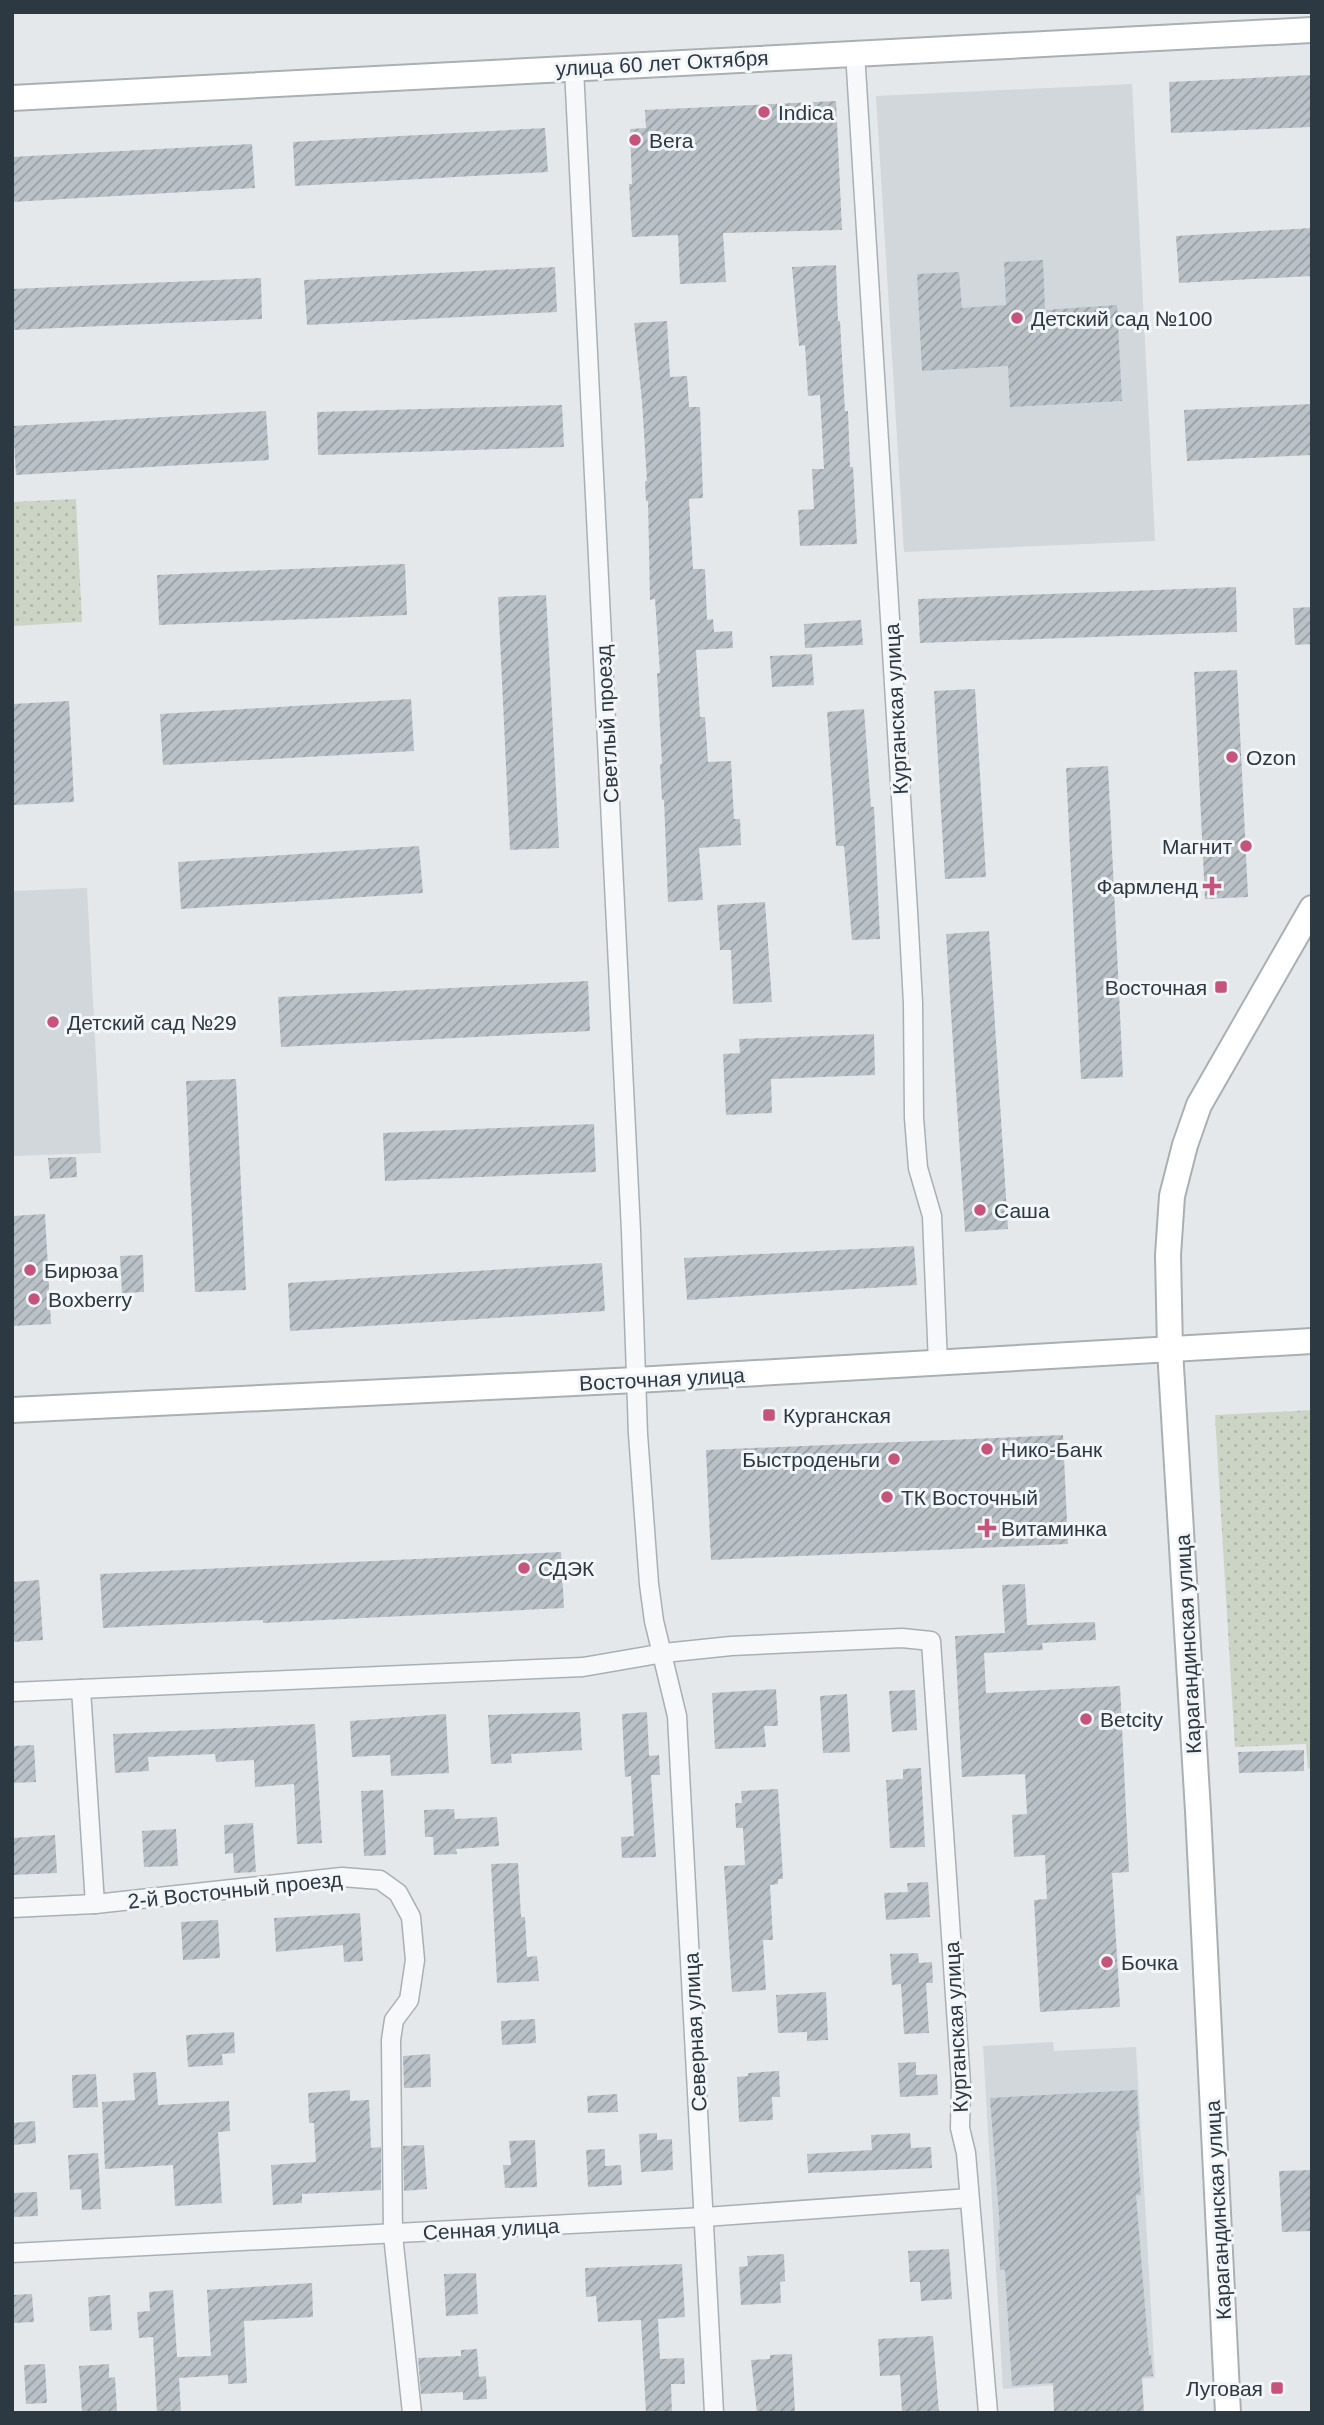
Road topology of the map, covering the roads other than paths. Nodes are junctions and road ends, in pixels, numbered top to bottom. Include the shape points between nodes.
1 (1312, 30) edge
2 (855, 52) junction
3 (574, 68) junction
4 (12, 98) edge
5 (1312, 908) edge
6 (1312, 1341) edge
7 (1170, 1350) junction
8 (938, 1364) junction
9 (636, 1380) junction
10 (12, 1410) edge
11 (664, 1653) junction
12 (81, 1689) junction
13 (12, 1692) edge
14 (95, 1904) junction
15 (12, 1908) edge
16 (969, 2198) junction
17 (705, 2217) junction
18 (393, 2235) junction
19 (12, 2253) edge
20 (412, 2413) edge
21 (714, 2413) edge
22 (988, 2413) edge
23 (1228, 2413) edge

1 - 2 main road, улица 60 лет Октября
2 - 3 main road, улица 60 лет Октября
2 - 8 street, Курганская улица via 908,898 914,1118 918,1168 932,1216
3 - 4 main road, улица 60 лет Октября
3 - 9 street, Светлый проезд
5 - 7 main road, Карагандинская улица via 1199,1105 1185,1144 1172,1196
6 - 7 main road, Восточная улица
7 - 8 main road, Восточная улица
7 - 23 main road, Карагандинская улица
8 - 9 main road, Восточная улица
9 - 10 main road, Восточная улица
9 - 11 street, Светлый проезд via 649,1584
11 - 12 street via 583,1667
11 - 16 street, Курганская улица via 758,1644 930,1641
11 - 17 street, Северная улица via 677,1716
12 - 13 street
12 - 14 street
14 - 15 street, 2-й Восточный проезд
14 - 18 street, 2-й Восточный проезд via 342,1877 380,1880 398,1893 411,1917 415,1960 409,2000 394,2020 391,2040
16 - 17 street, Сенная улица
16 - 22 street, Курганская улица
17 - 18 street, Сенная улица
17 - 21 street, Северная улица
18 - 19 street, Сенная улица
18 - 20 street, 2-й Восточный проезд

